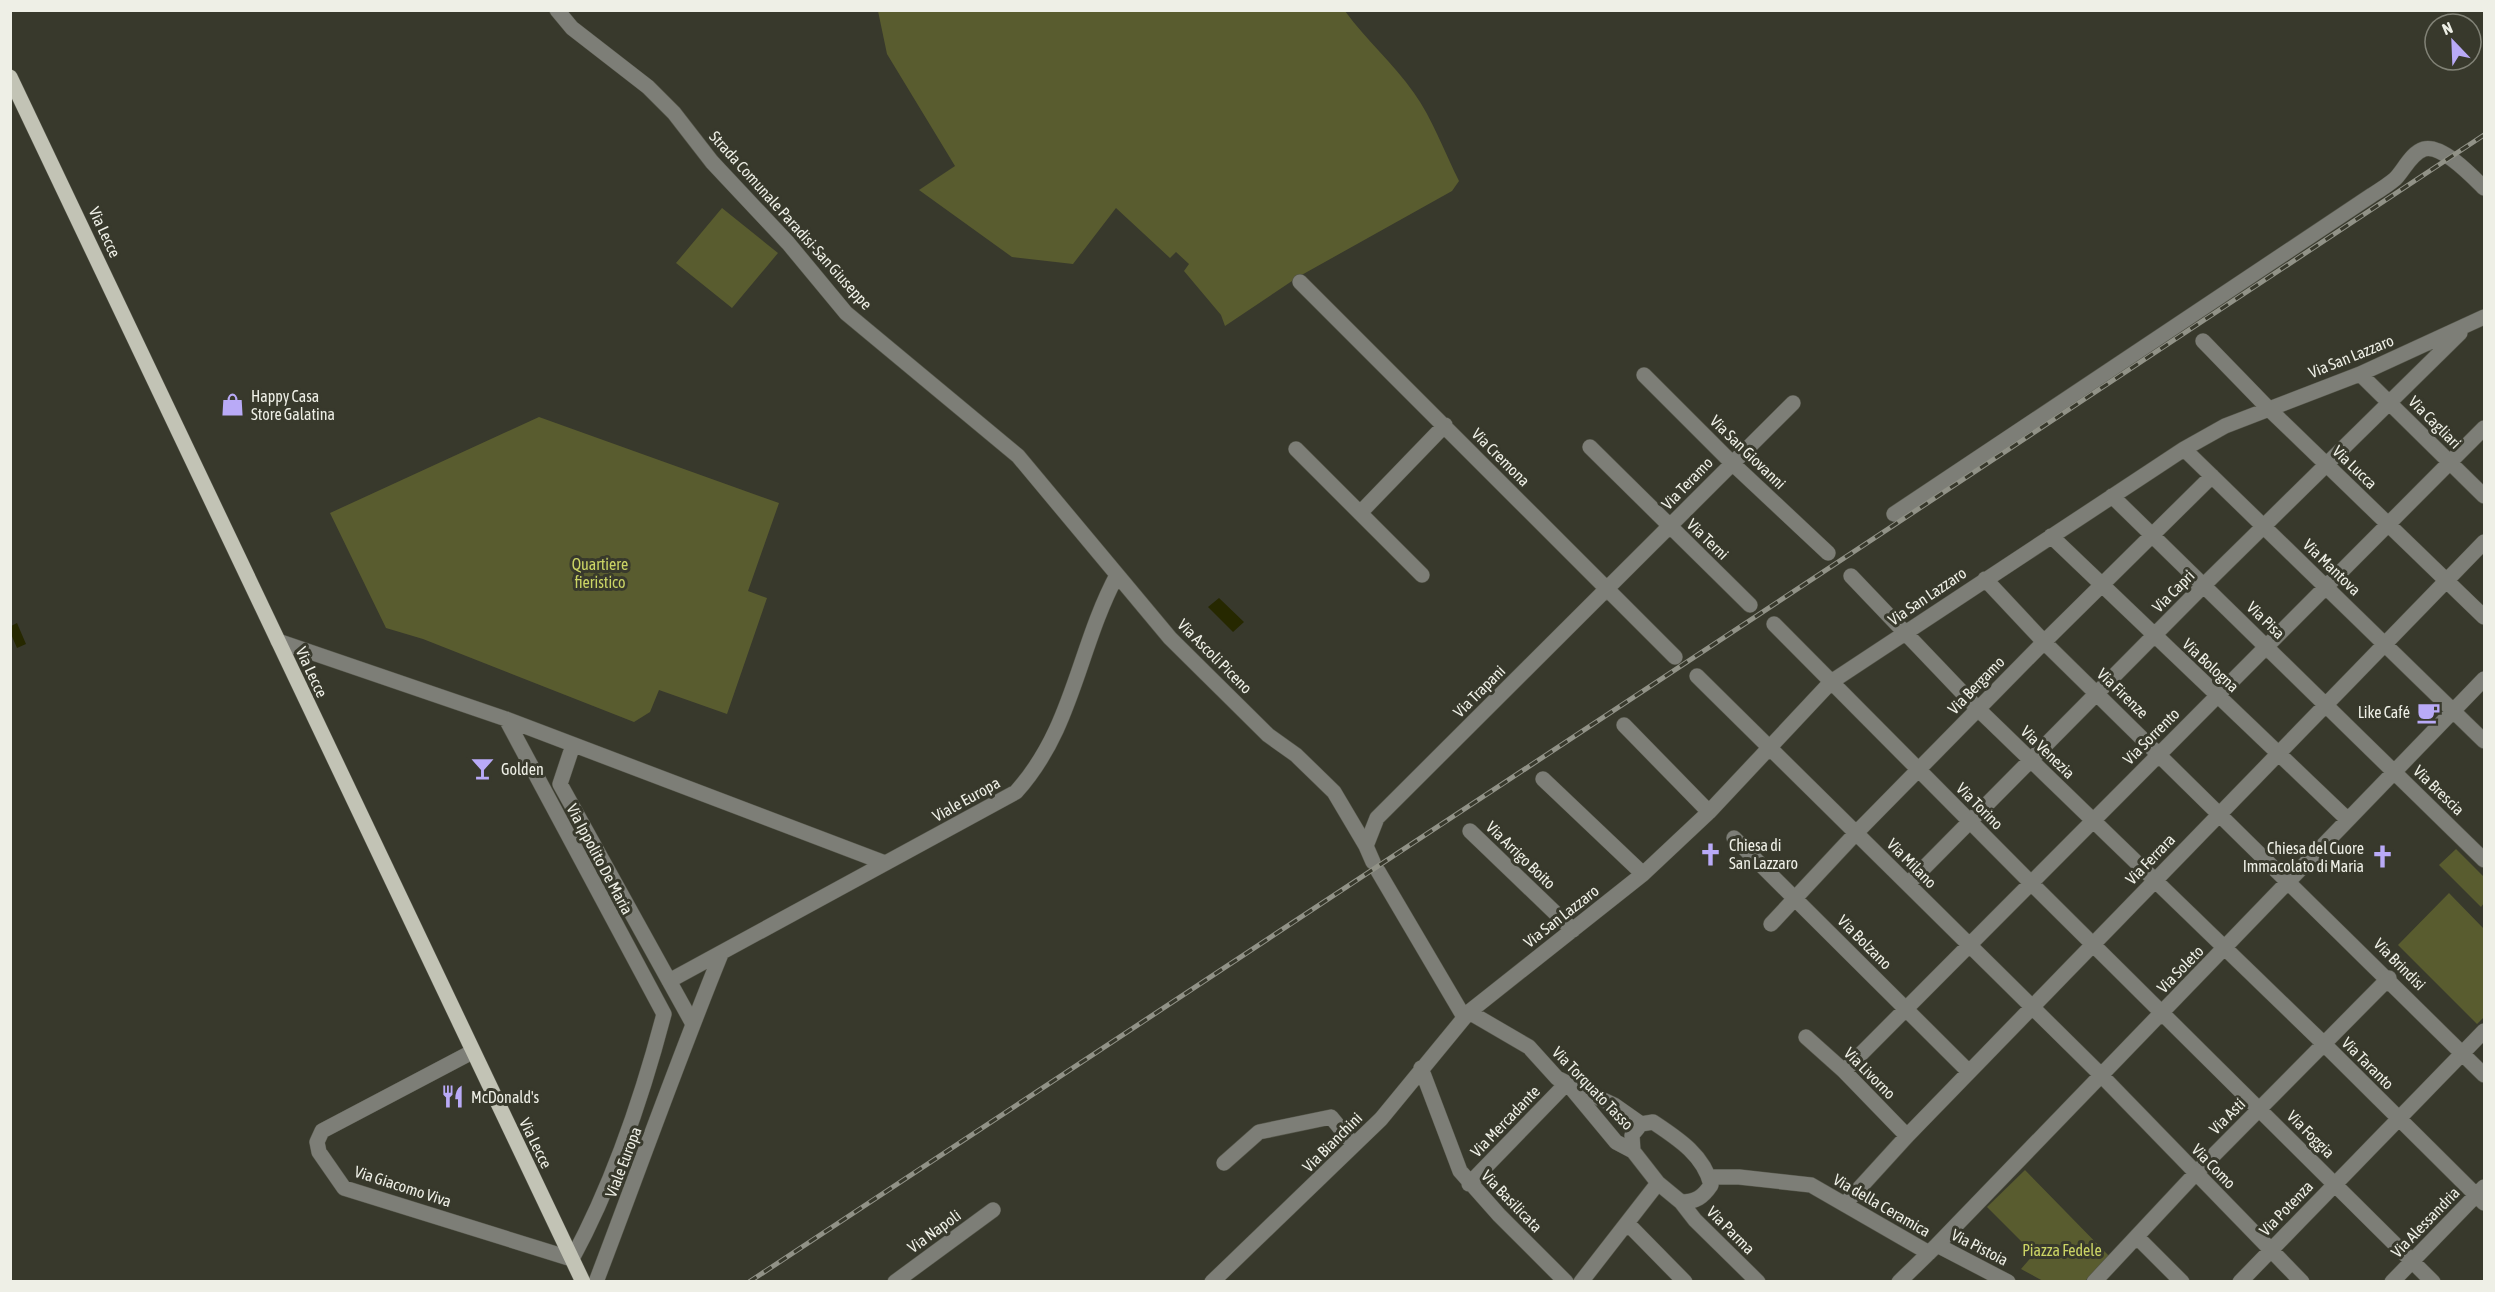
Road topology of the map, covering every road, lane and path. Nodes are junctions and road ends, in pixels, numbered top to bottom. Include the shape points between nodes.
1 (557, 10) edge
2 (10, 77) edge
3 (2484, 188) edge
4 (1300, 282) dead end
5 (2484, 317) edge
6 (2467, 326) junction
7 (2203, 341) dead end
8 (2360, 374) junction
9 (1644, 375) dead end
10 (1793, 403) dead end
11 (2390, 403) junction
12 (2268, 408) junction
13 (1444, 425) junction
14 (2484, 428) edge
15 (1590, 447) dead end
16 (1296, 449) dead end
17 (2184, 449) junction
18 (2450, 462) junction
19 (1732, 463) junction
20 (2327, 465) junction
21 (1032, 472) joint
22 (2212, 476) junction
23 (2112, 496) junction
24 (2484, 496) edge
25 (1360, 513) junction
26 (1894, 514) dead end
27 (2388, 524) junction
28 (2264, 526) junction
29 (1669, 527) junction
30 (2153, 535) junction
31 (2051, 536) junction
32 (2484, 542) edge
33 (1828, 553) dead end
34 (1422, 575) dead end
35 (1117, 576) junction
36 (1851, 576) dead end
37 (1985, 579) junction
38 (2446, 580) junction
39 (2204, 585) junction
40 (2101, 586) junction
41 (2326, 586) junction
42 (1607, 590) junction
43 (1750, 605) dead end
44 (2484, 617) edge
45 (1774, 624) dead end
46 (1906, 632) junction
47 (2154, 636) junction
48 (278, 641) junction
49 (2044, 642) junction
50 (2385, 644) junction
51 (2266, 645) junction
52 (1675, 657) dead end
53 (1697, 676) dead end
54 (2484, 679) edge
55 (1832, 682) junction
56 (2097, 693) junction
57 (2217, 695) junction
58 (2326, 704) junction
59 (1978, 709) junction
60 (2454, 710) junction
61 (506, 719) junction
62 (1624, 725) dead end
63 (2484, 741) edge
64 (573, 745) junction
65 (1770, 747) junction
66 (2159, 753) junction
67 (2278, 753) junction
68 (2031, 760) junction
69 (1919, 770) junction
70 (2394, 771) junction
71 (1543, 779) dead end
72 (560, 784) junction
73 (544, 792) junction
74 (1346, 811) junction
75 (1709, 812) junction
76 (2220, 813) junction
77 (1377, 818) junction
78 (2347, 819) junction
79 (2093, 820) junction
80 (1971, 822) junction
81 (1470, 831) dead end
82 (1856, 832) junction
83 (1734, 838) dead end
84 (1366, 846) junction
85 (2484, 860) edge
86 (885, 863) junction
87 (1376, 866) joint
88 (1643, 874) junction
89 (2154, 881) junction
90 (2289, 881) junction
91 (2031, 883) junction
92 (1908, 884) junction
93 (1796, 898) junction
94 (1771, 924) dead end
95 (1573, 930) junction
96 (2093, 944) junction
97 (1969, 945) junction
98 (2224, 948) junction
99 (721, 954) junction
100 (2389, 978) junction
101 (669, 981) junction
102 (2032, 1007) junction
103 (1905, 1009) junction
104 (2162, 1013) junction
105 (664, 1014) junction
106 (1467, 1014) junction
107 (693, 1024) junction
108 (2484, 1031) edge
109 (1806, 1037) dead end
110 (2324, 1044) junction
111 (472, 1052) junction
112 (2463, 1053) junction
113 (1421, 1068) junction
114 (1844, 1071) junction
115 (1969, 1072) junction
116 (2484, 1074) edge
117 (2101, 1076) junction
118 (1567, 1083) junction
119 (2259, 1109) junction
120 (2398, 1119) junction
121 (1641, 1124) junction
122 (1907, 1136) junction
123 (1354, 1145) junction
124 (1632, 1151) junction
125 (1224, 1163) dead end
126 (2196, 1173) junction
127 (1709, 1177) junction
128 (1658, 1183) junction
129 (1469, 1184) junction
130 (2335, 1184) junction
131 (2482, 1195) edge
132 (1681, 1202) junction
133 (1845, 1204) junction
134 (993, 1210) dead end
135 (1627, 1223) junction
136 (591, 1224) junction
137 (615, 1234) junction
138 (2137, 1237) junction
139 (1933, 1249) junction
140 (2271, 1250) junction
141 (572, 1258) junction
142 (2413, 1261) junction
143 (900, 1280) edge
144 (583, 1281) edge
145 (597, 1281) edge
146 (1212, 1281) edge
147 (1566, 1281) edge
148 (1581, 1281) edge
149 (1685, 1281) edge
150 (1758, 1281) edge
151 (1899, 1281) edge
152 (2008, 1281) edge
153 (2094, 1281) edge
154 (2182, 1281) edge
155 (2240, 1281) edge
156 (2302, 1281) edge
157 (2392, 1281) edge
158 (2433, 1281) edge

1 - 21 street, Strada Comunale Paradisi-San Giuseppe via 572,28 648,87 674,113 712,162 788,243 846,313 1018,456
2 - 48 main road, Via Lecce
3 - 26 street via 2436,149 2423,149 2372,195
4 - 13 street, Via Cremona
5 - 6 street, Via San Lazzaro
6 - 8 street, Via San Lazzaro
6 - 11 street, Via Capri
7 - 12 street, Via Lucca
8 - 11 street, Via Cagliari
8 - 12 street, Via San Lazzaro
9 - 19 street, Via San Giovanni
10 - 19 street, Via Teramo
11 - 18 street, Via Cagliari
11 - 20 street, Via Capri
12 - 17 street, Via San Lazzaro
12 - 20 street, Via Lucca
13 - 25 street
13 - 42 street, Via Cremona
14 - 18 street, Via Sorrento
15 - 29 street, Via Terni
16 - 25 street
17 - 22 street, Via Mantova
17 - 23 street, Via San Lazzaro
18 - 24 street, Via Cagliari
18 - 27 street, Via Sorrento
19 - 29 street, Via Teramo
19 - 33 street, Via San Giovanni
20 - 27 street, Via Lucca
20 - 28 street, Via Capri
21 - 35 street, Via Ascoli Piceno
22 - 28 street, Via Mantova
22 - 30 street, Via Bergamo
23 - 30 street, Via Pisa
23 - 31 street, Via San Lazzaro
25 - 34 street
27 - 38 street, Via Lucca
27 - 41 street, Via Sorrento
28 - 39 street, Via Capri
28 - 41 street, Via Mantova
29 - 42 street, Via Teramo
29 - 43 street, Via Terni
30 - 39 street, Via Pisa
30 - 40 street, Via Bergamo
31 - 37 street, Via San Lazzaro
31 - 40 street, Via Bologna
32 - 38 street, Via Ferrara
35 - 74 street, Via Ascoli Piceno via 1170,639 1268,735 1310,768
35 - 86 street, Viale Europa via 1103,602 1053,739 1034,772 1016,792
36 - 46 street, Via Venezia
37 - 46 street, Via San Lazzaro
37 - 49 street, Via Firenze
38 - 44 street, Via Lucca
38 - 50 street, Via Ferrara
39 - 47 street, Via Capri
39 - 51 street, Via Pisa
40 - 47 street, Via Bologna
40 - 49 street, Via Bergamo
41 - 50 street, Via Mantova
41 - 51 street, Via Sorrento
42 - 52 street, Via Cremona
42 - 77 street, Via Trapani
45 - 55 street, Via Torino
46 - 55 street, Via San Lazzaro
46 - 59 street, Via Venezia
47 - 56 street, Via Capri
47 - 57 street, Via Bologna
48 - 61 street
48 - 111 main road, Via Lecce
49 - 56 street, Via Firenze
49 - 59 street, Via Bergamo
50 - 58 street, Via Ferrara
50 - 60 street, Via Mantova
51 - 57 street, Via Sorrento
51 - 58 street, Via Pisa
53 - 65 street, Via Milano
54 - 60 street, Via Soleto
55 - 65 street, Via San Lazzaro
55 - 69 street, Via Torino
56 - 66 street, Via Firenze
56 - 68 street, Via Capri
57 - 66 street, Via Sorrento
57 - 67 street, Via Bologna
58 - 67 street, Via Ferrara
58 - 70 street, Via Pisa
59 - 68 street, Via Venezia
59 - 69 street, Via Bergamo
60 - 63 street, Via Mantova
60 - 70 street, Via Soleto
61 - 64 street
61 - 73 street, Via Ippolito De Maria
62 - 75 street
64 - 72 street, Via Ippolito De Maria
64 - 86 street
65 - 75 street, Via San Lazzaro
65 - 82 street, Via Milano
66 - 76 street, Via Firenze
66 - 79 street, Via Sorrento
67 - 76 street, Via Ferrara
67 - 78 street, Via Bologna
68 - 79 street, Via Venezia
68 - 80 street, Via Capri
69 - 80 street, Via Torino
69 - 82 street, Via Bergamo
70 - 78 street, Via Soleto
70 - 85 street, Via Brescia
71 - 88 street
72 - 73 street
72 - 101 street, Via Ippolito De Maria
73 - 105 street, Via Ippolito De Maria
74 - 77 street
74 - 84 street, Via Ascoli Piceno
75 - 88 street, Via San Lazzaro
76 - 89 street, Via Ferrara
76 - 90 street, Via Firenze
77 - 84 street, Via Trapani
78 - 90 street, Via Soleto
79 - 89 street, Via Venezia
79 - 91 street, Via Sorrento
80 - 91 street, Via Torino
80 - 92 street, Via Capri
81 - 95 street, Via Arrigo Boito
82 - 92 street, Via Milano
82 - 93 street, Via Bergamo
83 - 93 street, Via Bolzano
84 - 87 street, Via Ascoli Piceno
86 - 99 street, Viale Europa
87 - 106 street, Via Torquato Tasso
88 - 95 street, Via San Lazzaro
89 - 96 street, Via Ferrara
89 - 98 street, Via Venezia
90 - 98 street, Via Soleto
90 - 100 street, Via Brindisi
91 - 96 street, Via Torino
91 - 97 street, Via Sorrento
92 - 97 street, Via Milano
93 - 94 street, Via Bergamo
93 - 103 street, Via Bolzano
95 - 106 street, Via San Lazzaro
96 - 102 street, Via Ferrara
96 - 104 street, Via Torino
97 - 102 street, Via Milano
97 - 103 street, Via Sorrento
98 - 104 street, Via Soleto
98 - 110 street, Via Taranto
99 - 101 street, Viale Europa
99 - 107 street, Viale Europa
100 - 110 street, Via Asti
100 - 112 street, Via Brindisi
101 - 107 street, Via Ippolito De Maria
102 - 115 street, Via Ferrara
102 - 117 street, Via Milano
103 - 114 street, Via Sorrento
103 - 115 street, Via Bolzano
104 - 117 street, Via Soleto
104 - 119 street, Via Foggia
105 - 107 street
105 - 136 street, Viale Europa
106 - 113 street, Via Bianchini
106 - 118 street, Via Torquato Tasso via 1529,1047 1557,1078
107 - 137 street, Viale Europa
108 - 112 street, Via Potenza
109 - 114 street, Via Livorno
110 - 119 street, Via Asti
110 - 120 street, Via Taranto
111 - 141 main road, Via Lecce
111 - 141 street, Via Giacomo Viva via 322,1131 316,1142 319,1152 344,1188
112 - 116 street, Via Brindisi
112 - 120 street, Via Potenza
113 - 123 street, Via Bianchini via 1381,1119
113 - 129 street, Via Basilicata via 1460,1171
114 - 122 street, Via Livorno
115 - 122 street, Via Ferrara
117 - 126 street, Via Como
117 - 139 street, Via Soleto
118 - 121 street via 1614,1105
118 - 124 street, Via Torquato Tasso via 1616,1142
118 - 129 street, Via Mercadante
119 - 126 street, Via Asti
119 - 130 street, Via Foggia
120 - 130 street, Via Potenza
120 - 131 street, Via Taranto
121 - 124 street via 1632,1135
121 - 127 street via 1653,1122 1674,1135 1702,1162
122 - 133 street, Via Ferrara
123 - 125 street via 1331,1117 1259,1132
123 - 146 street, Via Bianchini
124 - 128 street, Via Torquato Tasso
126 - 138 street, Via Asti
126 - 140 street, Via Como
127 - 132 street via 1711,1185 1704,1195 1692,1202
127 - 133 street, Via della Ceramica via 1811,1185
128 - 132 street, Via Torquato Tasso
128 - 135 street
129 - 147 street, Via Basilicata
130 - 140 street, Via Potenza
130 - 142 street, Via Foggia
131 - 142 street, Via Alessandria
132 - 150 street, Via Parma
133 - 139 street, Via della Ceramica
134 - 143 street, Via Napoli
135 - 148 street
135 - 149 street
136 - 137 street
136 - 141 street, Viale Europa
137 - 145 street, Viale Europa
138 - 153 street, Via Asti
138 - 154 street
139 - 151 street, Via Soleto
139 - 152 street, Via Pistoia
140 - 155 street, Via Potenza
140 - 156 street, Via Como
141 - 144 main road, Via Lecce
142 - 157 street, Via Alessandria
142 - 158 street, Via Foggia

